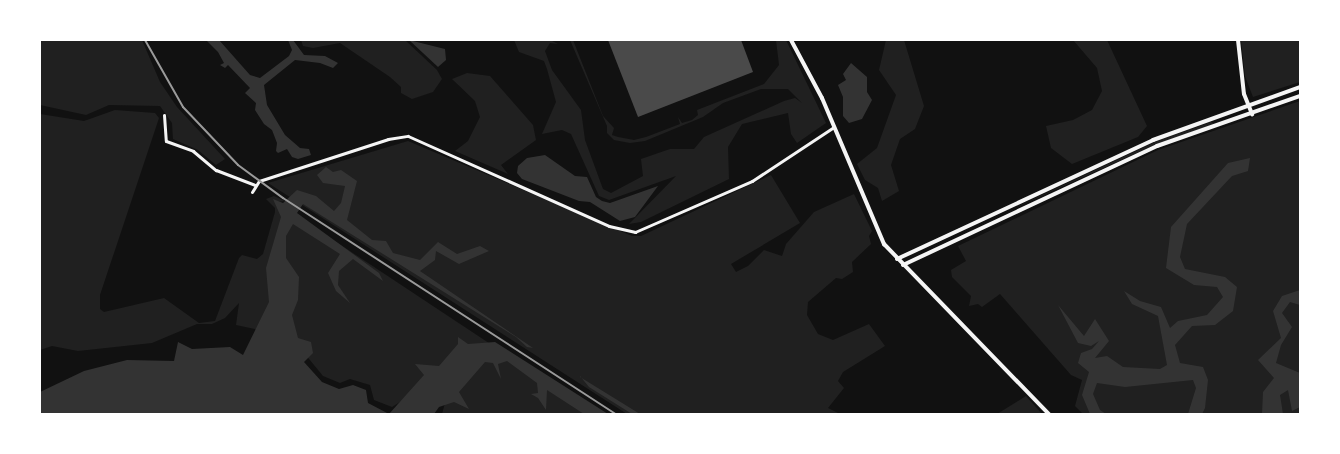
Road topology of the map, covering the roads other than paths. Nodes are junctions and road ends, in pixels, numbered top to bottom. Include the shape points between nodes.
1 (791, 40) edge
2 (1238, 40) edge
3 (1300, 87) edge
4 (1300, 96) edge
5 (1249, 105) junction
6 (1252, 114) junction
7 (164, 115) dead end
8 (834, 127) junction
9 (255, 185) junction
10 (252, 192) dead end
11 (988, 217) junction
12 (991, 224) junction
13 (897, 259) junction
14 (903, 265) junction
15 (1049, 414) edge

1 - 8 street
2 - 5 street via 1240,72
3 - 5 street
4 - 6 street
5 - 6 street
5 - 11 street via 1153,140
6 - 12 street via 1157,146
7 - 9 street via 166,141 193,151 216,170
8 - 9 street via 752,181 635,232 609,226 408,136 388,139
8 - 13 street via 878,230
9 - 10 street
11 - 12 street
11 - 13 street
12 - 14 street
13 - 14 street
14 - 15 street

